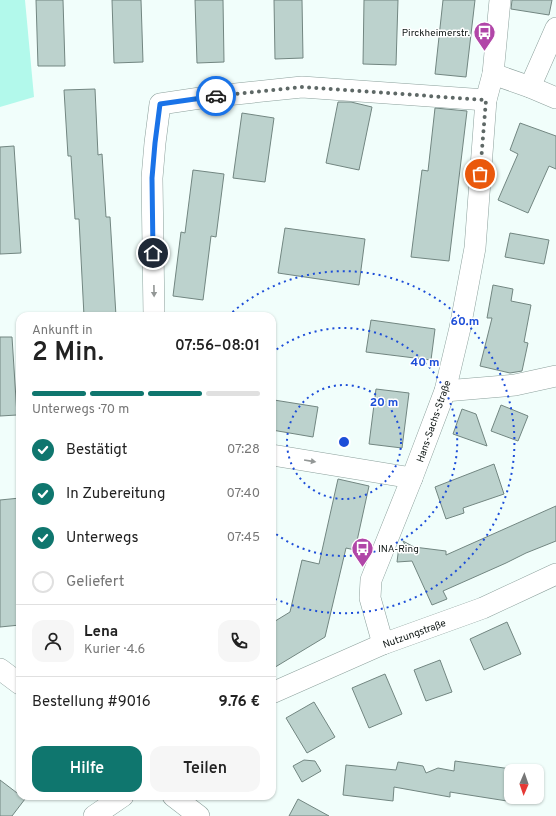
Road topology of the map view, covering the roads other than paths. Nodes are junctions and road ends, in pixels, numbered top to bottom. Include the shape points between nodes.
1 (500, 0) edge
2 (556, 28) edge
3 (493, 74) junction
4 (530, 87) junction
5 (556, 98) edge
6 (486, 100) junction
7 (154, 312) edge
8 (556, 376) edge
9 (445, 391) junction
10 (276, 456) edge
11 (412, 478) junction
12 (556, 574) edge
13 (383, 644) junction
14 (0, 669) edge
15 (16, 681) edge
16 (276, 691) edge
17 (117, 800) edge
18 (178, 800) edge
19 (94, 816) edge
20 (200, 816) edge

1 - 3 street, Hans-Sachs-Straße
2 - 4 street
3 - 4 street
3 - 6 street, Hans-Sachs-Straße
4 - 5 street
6 -> 7 street via 302,87 160,104 152,178
6 - 9 street, Hans-Sachs-Straße via 475,248
8 - 9 street via 515,385
9 - 11 street, Hans-Sachs-Straße
10 -> 11 street
11 - 13 street, Hans-Sachs-Straße via 371,580 370,598
12 - 13 street, Nutzungstraße via 483,608
13 - 16 street, Nutzungstraße
14 - 15 street
17 - 19 street
18 - 20 street

